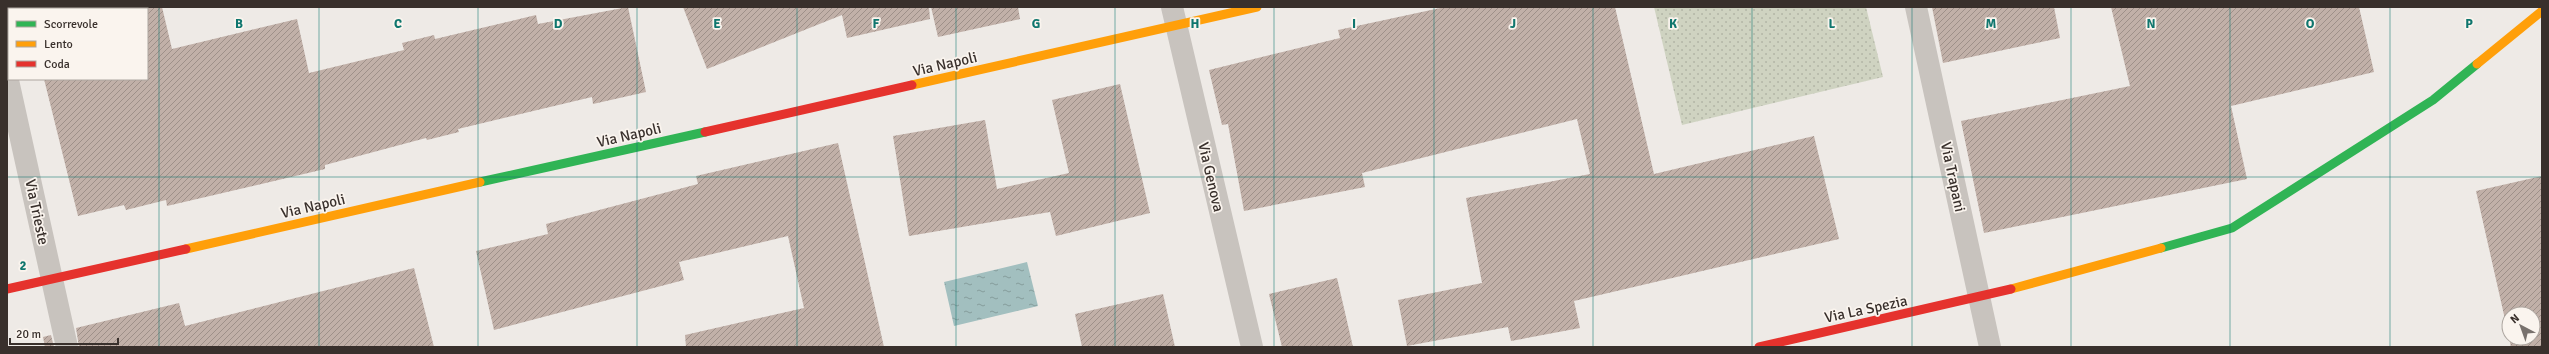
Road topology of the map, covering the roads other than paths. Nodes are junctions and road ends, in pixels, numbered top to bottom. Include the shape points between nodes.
1 (1257, 7) edge
2 (1916, 7) edge
3 (2542, 11) edge
4 (1174, 17) edge
5 (7, 76) edge
6 (51, 279) junction
7 (7, 289) edge
8 (1980, 298) junction
9 (67, 347) edge
10 (1252, 347) edge
11 (1759, 347) edge
12 (1990, 347) edge

1 - 4 street, Via Napoli
2 - 8 street, Via Trapani
3 - 8 street, Via La Spezia via 2433,100 2232,228
4 - 6 street, Via Napoli
4 - 10 street, Via Genova
5 - 6 street, Via Trieste
6 - 7 street, Via Napoli
6 - 9 street, Via Trieste
8 - 11 street, Via La Spezia
8 - 12 street, Via Trapani

